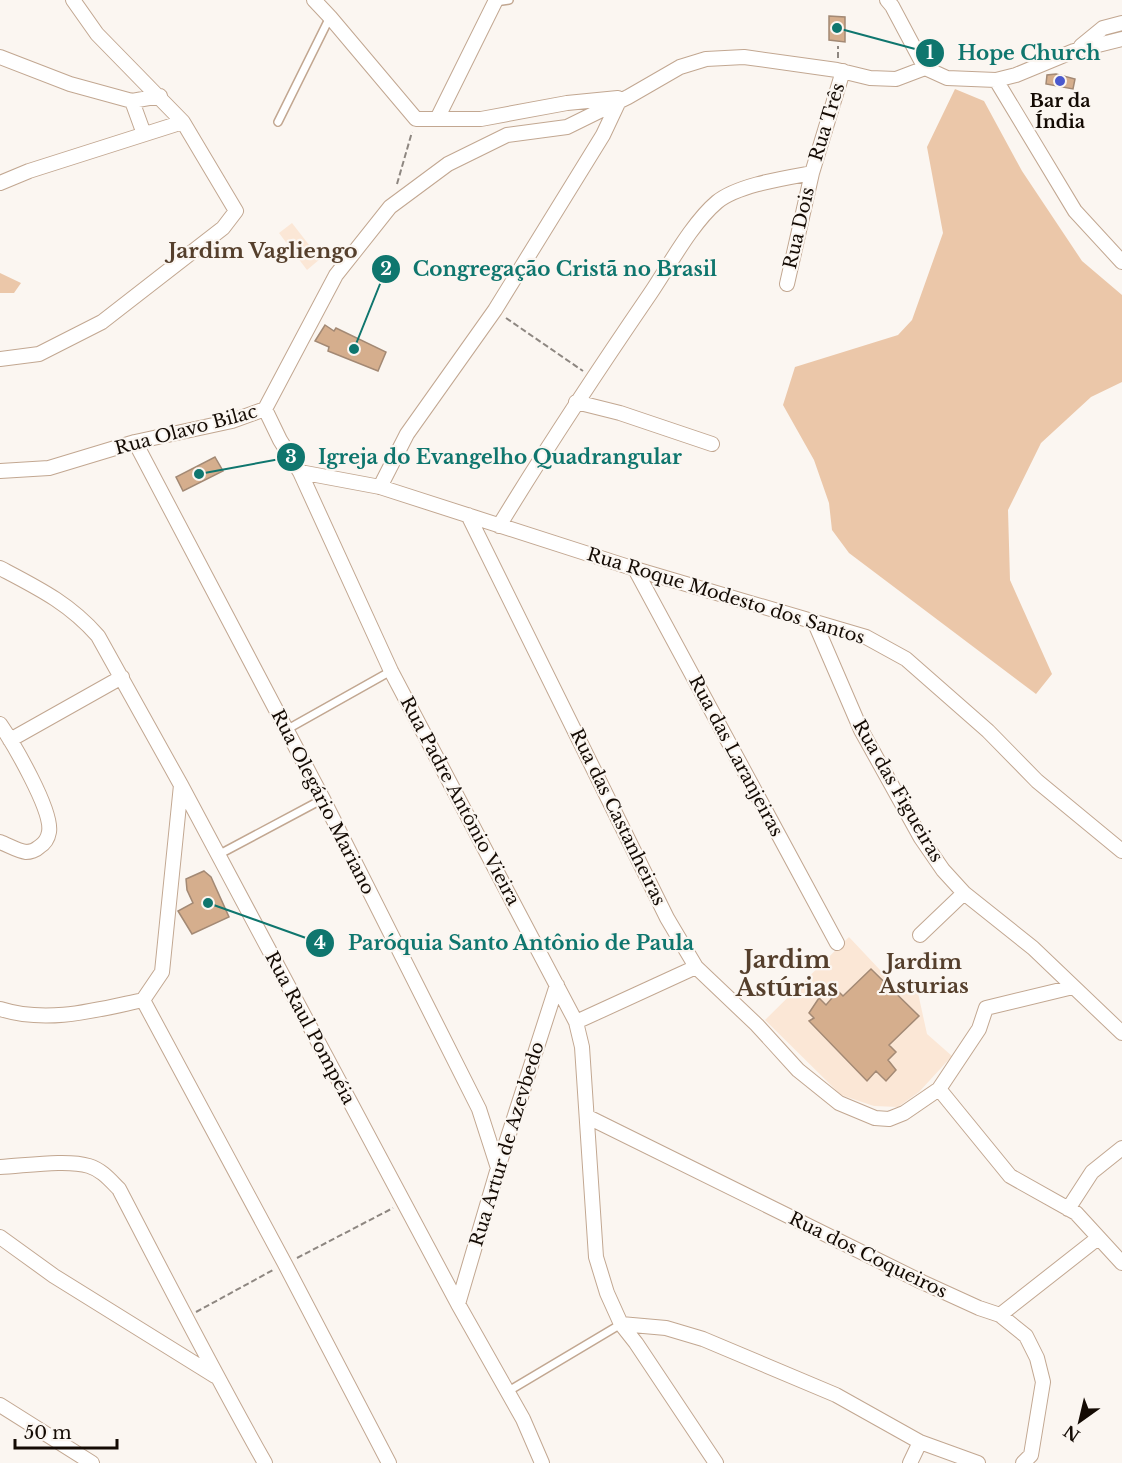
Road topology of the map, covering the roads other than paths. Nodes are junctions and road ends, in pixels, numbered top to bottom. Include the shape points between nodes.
1 (73, 0) edge
2 (314, 0) edge
3 (886, 0) edge
4 (500, 1) edge
5 (330, 17) junction
6 (1122, 23) edge
7 (1122, 39) edge
8 (1074, 51) junction
9 (0, 57) edge
10 (926, 68) junction
11 (843, 71) junction
12 (996, 80) junction
13 (160, 96) junction
14 (624, 99) junction
15 (132, 101) junction
16 (437, 119) junction
17 (183, 122) junction
18 (279, 122) dead end
19 (144, 134) junction
20 (812, 173) junction
21 (0, 183) edge
22 (1122, 262) edge
23 (787, 284) dead end
24 (0, 359) edge
25 (576, 402) junction
26 (265, 409) junction
27 (135, 442) junction
28 (712, 444) dead end
29 (0, 471) edge
30 (300, 472) junction
31 (380, 487) junction
32 (468, 515) junction
33 (499, 526) junction
34 (0, 568) edge
35 (635, 569) junction
36 (814, 621) junction
37 (391, 671) junction
38 (122, 677) junction
39 (0, 724) edge
40 (286, 730) junction
41 (10, 740) junction
42 (181, 785) junction
43 (323, 799) junction
44 (0, 842) edge
45 (1122, 851) edge
46 (218, 855) junction
47 (964, 892) junction
48 (920, 935) dead end
49 (837, 943) dead end
50 (696, 967) junction
51 (557, 985) junction
52 (1073, 987) junction
53 (143, 1000) junction
54 (0, 1009) edge
55 (576, 1022) junction
56 (1122, 1033) edge
57 (939, 1089) junction
58 (588, 1117) junction
59 (1122, 1148) edge
60 (0, 1167) edge
61 (498, 1168) junction
62 (1068, 1209) junction
63 (0, 1237) edge
64 (1098, 1238) junction
65 (1122, 1263) edge
66 (458, 1304) junction
67 (1000, 1315) junction
68 (621, 1324) junction
69 (216, 1377) junction
70 (507, 1392) junction
71 (0, 1405) edge
72 (920, 1442) junction
73 (92, 1463) edge
74 (265, 1463) edge
75 (389, 1463) edge
76 (542, 1463) edge
77 (716, 1463) edge
78 (910, 1463) edge
79 (978, 1463) edge
80 (1023, 1463) edge

1 - 13 street via 97,34
2 - 5 street
3 - 10 street
4 - 16 street
5 - 16 street via 416,119
5 - 18 lane
6 - 8 street via 1103,28
7 - 8 street
8 - 12 street
9 - 15 street via 70,84
10 - 11 street, Rua Olavo Bilac via 896,79
10 - 12 street via 947,78
11 - 14 street, Rua Olavo Bilac via 744,57 706,59 680,67
11 - 20 street, Rua Três
12 - 22 street via 1076,211
13 - 15 street
13 - 17 street
14 - 16 street via 567,103 481,119
14 - 26 street, Rua Olavo Bilac via 567,128 507,135 448,164 390,207 336,275
14 - 31 street via 495,310 407,434
15 - 19 street
17 - 19 street
17 - 24 street via 236,212 223,228 102,322 39,354
19 - 21 street
20 - 23 street, Rua Dois
20 - 25 street via 757,184 718,201 694,229
25 - 28 street
25 - 33 street
26 - 27 street, Rua Olavo Bilac via 232,421
26 - 30 street, Rua Padre Antônio Vieira
27 - 29 street, Rua Olavo Bilac via 49,468
27 - 40 street, Rua Olegário Mariano
30 - 31 street, Rua Roque Modesto dos Santos
30 - 37 street, Rua Padre Antônio Vieira
31 - 32 street, Rua Roque Modesto dos Santos
32 - 33 street, Rua Roque Modesto dos Santos
32 - 50 street, Rua das Castanheiras
33 - 35 street, Rua Roque Modesto dos Santos
34 - 38 street, Rua Raul Pompéia via 51,594 81,618 98,636
35 - 36 street, Rua Roque Modesto dos Santos
35 - 49 street, Rua das Laranjeiras
36 - 45 street, Rua Roque Modesto dos Santos via 866,637 906,659 988,731 1037,781
36 - 47 street, Rua das Figueiras via 861,730 921,838
37 - 40 lane
37 - 51 street, Rua Padre Antônio Vieira
38 - 41 street
38 - 42 street, Rua Raul Pompéia
39 - 41 street
40 - 43 street, Rua Olegário Mariano
41 - 44 street via 42,803 49,833 44,844 26,852
42 - 46 street, Rua Raul Pompéia
42 - 53 street via 162,972
43 - 46 lane
43 - 61 street, Rua Olegário Mariano via 478,1108
46 - 66 street, Rua Raul Pompéia
47 - 48 street
47 - 52 street, Rua das Figueiras via 1034,948
50 - 55 street
50 - 57 street, Rua das Castanheiras via 798,1070 839,1102 874,1118 889,1119
51 - 55 street, Rua Padre Antônio Vieira
51 - 61 street, Rua Artur de Azevbedo
52 - 56 street, Rua das Figueiras
52 - 57 street, Rua das Castanheiras via 986,1008 979,1029
53 - 54 street via 63,1016
53 - 75 street
55 - 58 street, Rua Padre Antônio Vieira
57 - 62 street via 1011,1176
58 - 67 street, Rua dos Coqueiros via 922,1282
58 - 68 street, Rua Padre Antônio Vieira via 596,1257
59 - 62 street via 1092,1172
60 - 69 street via 70,1164 89,1166 105,1175 118,1189
61 - 66 street, Rua Artur de Azevbedo
62 - 64 street
63 - 69 street via 63,1282
64 - 65 street
64 - 67 street
66 - 70 street, Rua Raul Pompéia
67 - 80 street, Rua dos Coqueiros via 1026,1336 1043,1382 1031,1455
68 - 70 lane
68 - 72 street via 666,1328 703,1339 836,1395
68 - 77 street, Rua Padre Antônio Vieira
69 - 74 street
70 - 76 street, Rua Raul Pompéia
71 - 73 street
72 - 78 street
72 - 79 street

